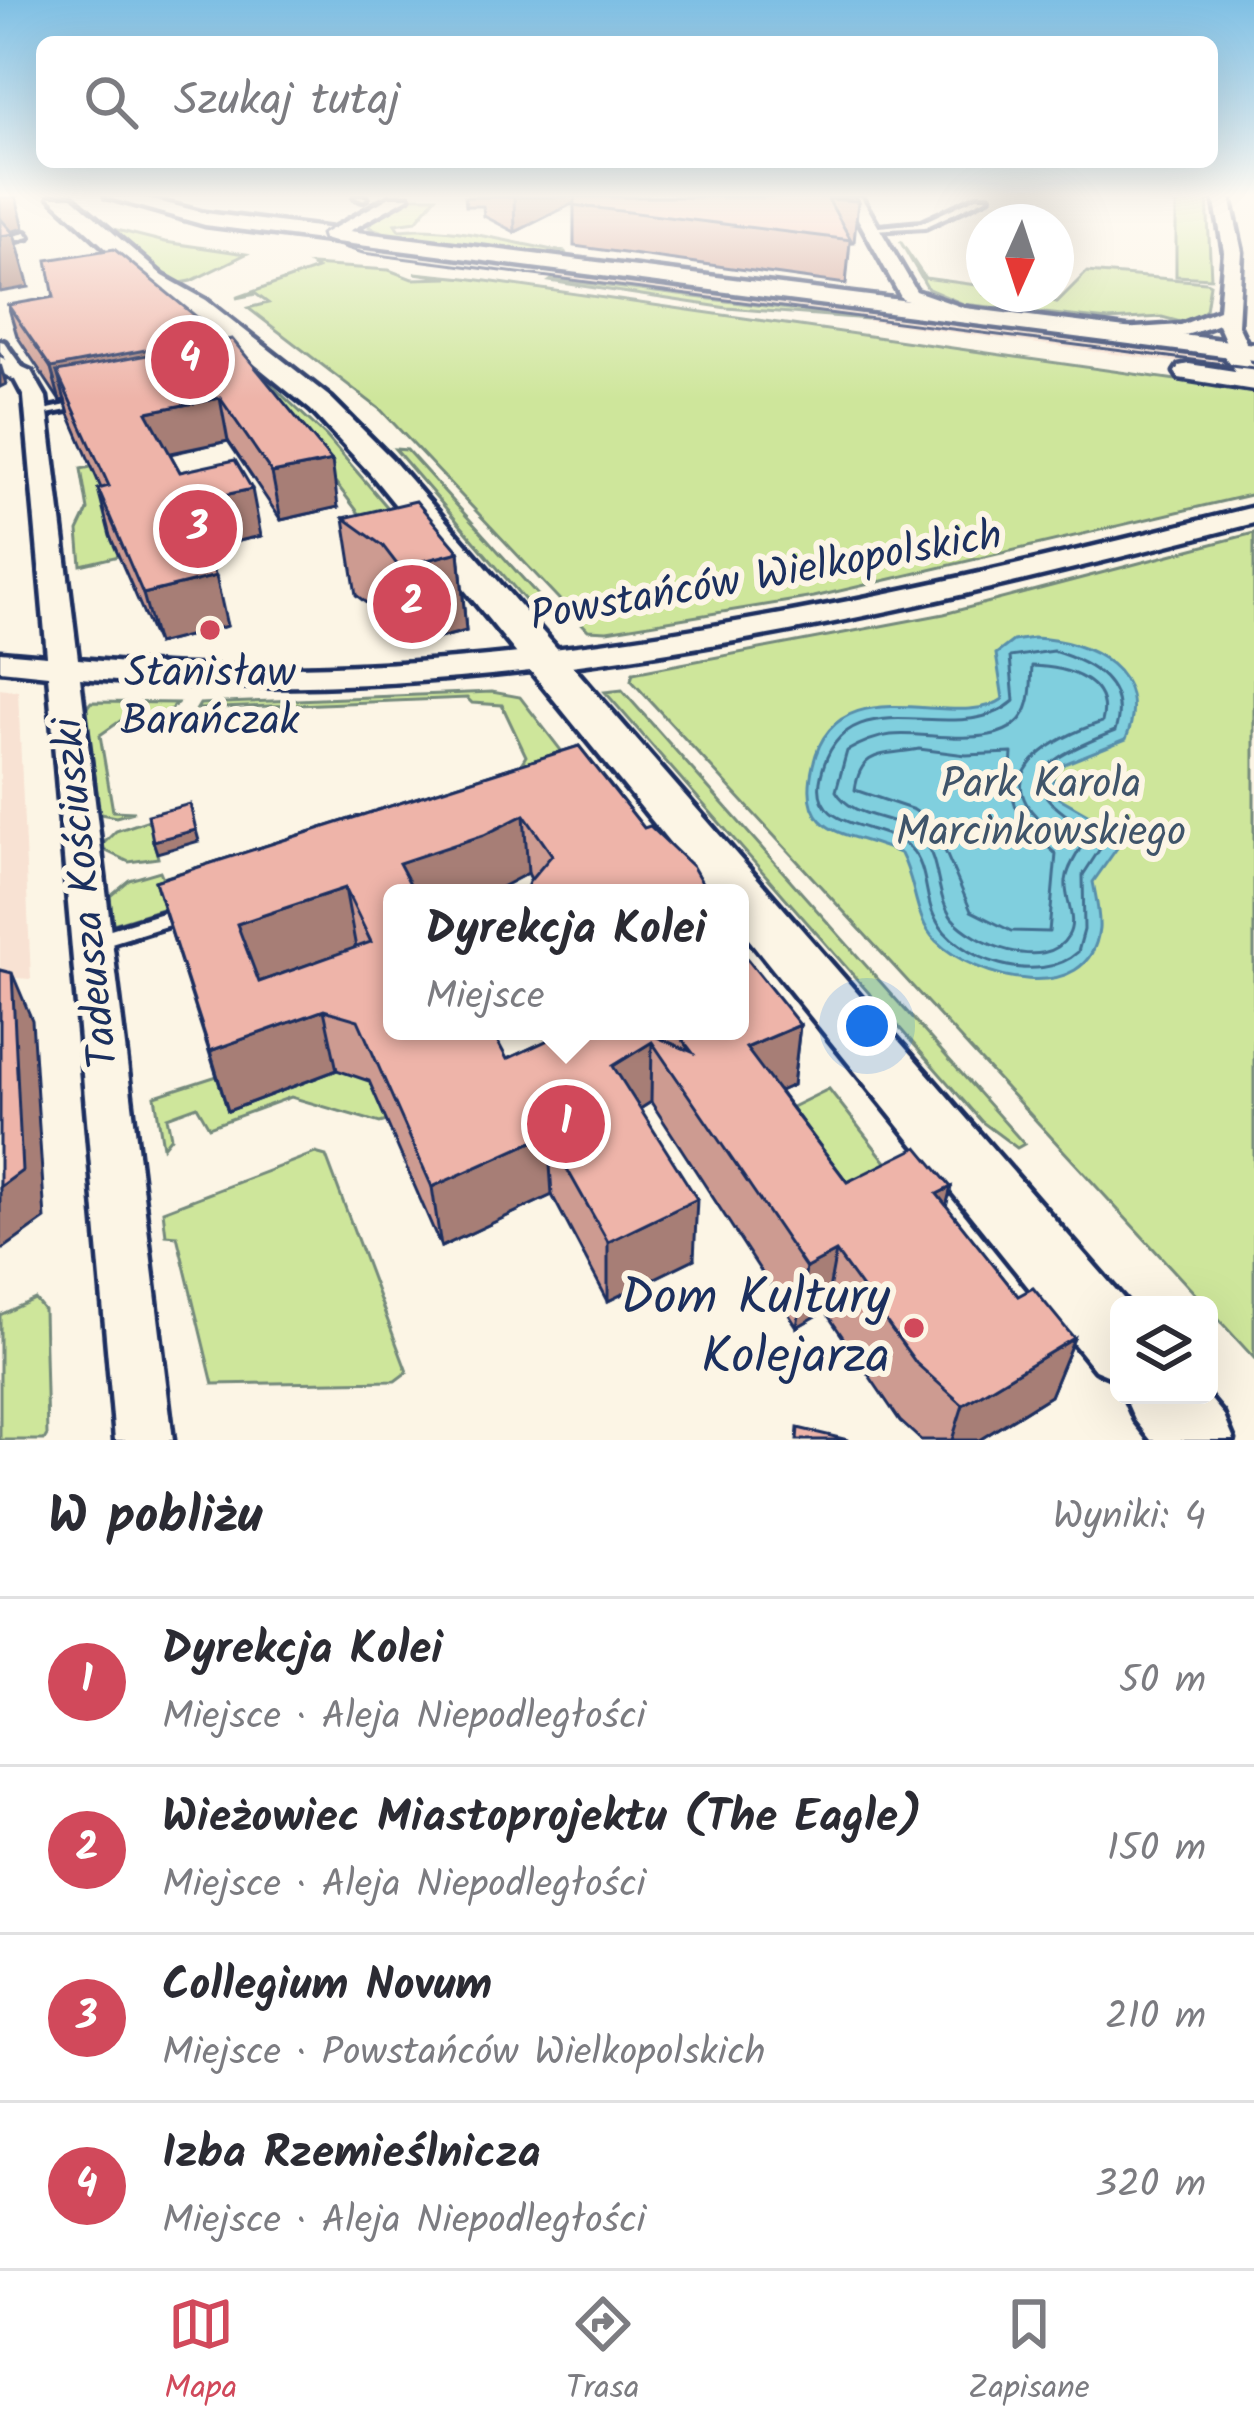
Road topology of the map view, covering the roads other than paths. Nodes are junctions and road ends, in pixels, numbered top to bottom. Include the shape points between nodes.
1 (135, 264) edge
2 (515, 264) edge
3 (892, 264) edge
4 (1232, 264) edge
5 (799, 313) junction
6 (1230, 313) junction
7 (1006, 323) junction
8 (0, 344) edge
9 (1109, 348) junction
10 (0, 363) edge
11 (1247, 364) edge
12 (1171, 370) dead end
13 (23, 376) junction
14 (102, 401) edge
15 (37, 413) junction
16 (1254, 515) edge
17 (0, 662) edge
18 (546, 663) junction
19 (64, 670) junction
20 (732, 884) edge
21 (218, 902) edge
22 (749, 904) edge
23 (94, 941) junction
24 (1110, 1335) edge
25 (1167, 1404) edge
26 (144, 1440) edge
27 (1197, 1440) edge

1 - 18 street via 321,404
2 - 5 street
3 - 7 street via 909,295
4 - 6 street
5 - 7 street
5 - 9 street
6 - 9 street
6 - 11 street via 1229,329
7 - 9 street
8 - 13 lane
9 - 11 street
10 - 13 street
11 - 12 street
13 - 15 street, Tadeusza Kościuszki
14 - 15 lane
15 - 19 street, Tadeusza Kościuszki
16 - 18 street, Powstańców Wielkopolskich via 854,611
17 - 19 street, Powstańców Wielkopolskich
18 - 19 street, Powstańców Wielkopolskich via 250,677
18 - 20 street via 627,772
19 - 23 street, Tadeusza Kościuszki
21 - 23 lane
22 - 24 street
23 - 26 street, Tadeusza Kościuszki
25 - 27 street

